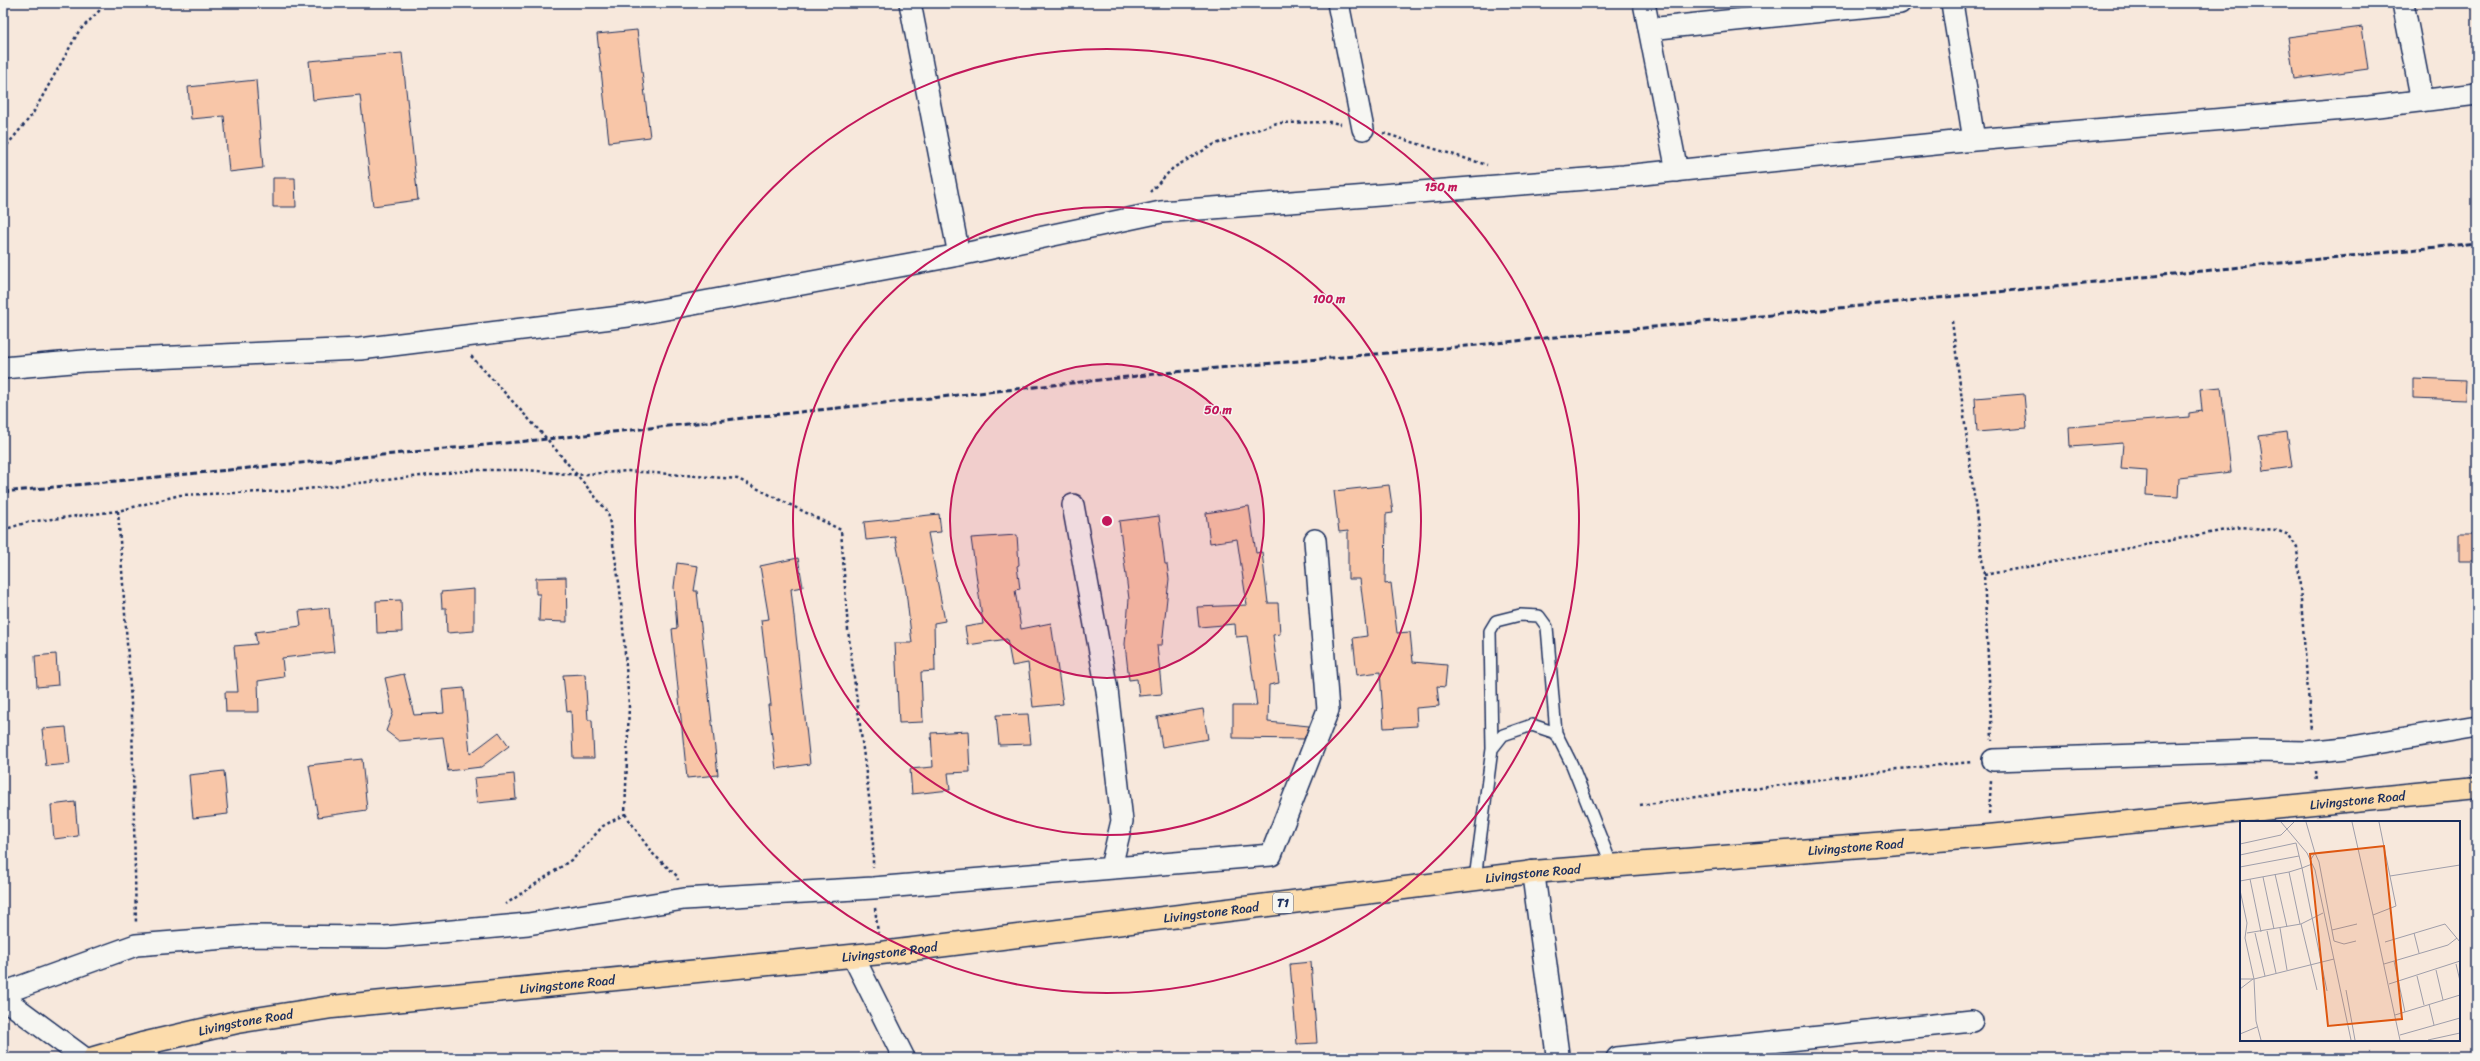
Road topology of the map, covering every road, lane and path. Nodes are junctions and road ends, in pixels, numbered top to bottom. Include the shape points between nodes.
1 (102, 3) edge
2 (910, 3) edge
3 (1338, 3) edge
4 (1644, 3) edge
5 (1900, 3) edge
6 (1952, 3) edge
7 (2403, 3) edge
8 (1649, 29) junction
9 (2477, 94) edge
10 (2422, 101) junction
11 (1363, 129) junction
12 (1974, 140) junction
13 (3, 150) edge
14 (1489, 166) dead end
15 (1677, 171) junction
16 (1123, 220) junction
17 (959, 255) junction
18 (1952, 321) dead end
19 (453, 337) junction
20 (3, 368) edge
21 (576, 475) junction
22 (1073, 504) dead end
23 (118, 511) junction
24 (3, 530) edge
25 (1315, 540) dead end
26 (1984, 575) junction
27 (2477, 726) edge
28 (1556, 733) junction
29 (1492, 749) junction
30 (2314, 751) junction
31 (1992, 760) junction
32 (2477, 788) edge
33 (2319, 804) junction
34 (1640, 805) dead end
35 (625, 814) junction
36 (1988, 836) junction
37 (1612, 866) junction
38 (1111, 867) junction
39 (1533, 872) junction
40 (1475, 879) junction
41 (873, 888) junction
42 (684, 899) junction
43 (503, 906) dead end
44 (136, 945) junction
45 (881, 953) junction
46 (853, 956) junction
47 (3, 993) edge
48 (3, 998) edge
49 (1972, 1021) dead end
50 (146, 1051) edge
51 (84, 1058) edge
52 (94, 1058) edge
53 (904, 1058) edge
54 (1558, 1058) edge
55 (1617, 1058) edge

1 - 13 path via 99,11 79,31 32,115
2 - 17 street
3 - 11 street
4 - 8 street
5 - 8 street
6 - 12 street
7 - 10 street
8 - 15 street
9 - 10 street
10 - 12 street
11 - 14 path
11 - 16 path via 1330,122 1277,123 1213,145 1173,168
12 - 15 street
15 - 16 street via 1161,212
16 - 17 street
17 - 19 street via 628,316
18 - 26 path
19 - 20 street via 360,349 84,361
19 - 21 path via 547,439
21 - 23 path via 527,470 474,470 289,491 180,496
21 - 35 path via 608,512 620,589 629,704
21 - 41 path via 627,471 738,479 841,530 848,630 873,829
22 - 38 street via 1107,690 1122,821
23 - 24 path via 28,522
23 - 44 path via 132,717
25 - 38 street via 1328,710 1272,855
26 - 30 path via 2242,527 2276,530 2289,535 2297,548
26 - 31 path
27 - 30 street via 2400,740
28 - 29 lane via 1532,725 1503,734
28 - 29 lane via 1546,627 1539,616 1520,615 1496,621 1490,632
28 - 37 lane via 1572,765
29 - 40 lane
30 - 31 street
30 - 33 path
31 - 34 path via 1888,770
31 - 36 path
32 - 33 highway, Livingstone Road / T1
33 - 36 highway, Livingstone Road / T1
35 - 42 path via 652,853 677,876
35 - 43 path via 603,826 574,858
36 - 37 highway, Livingstone Road / T1
37 - 39 highway, Livingstone Road / T1
38 - 41 street
39 - 40 highway, Livingstone Road / T1
39 - 54 street
40 - 45 highway, Livingstone Road / T1
41 - 42 street
41 - 45 path
42 - 44 street via 528,924 386,937 252,936
44 - 47 street
45 - 46 highway, Livingstone Road / T1
46 - 50 highway, Livingstone Road / T1 via 332,1007 237,1022
46 - 53 street
48 - 51 street
49 - 55 street
50 - 52 highway, Livingstone Road / T1

